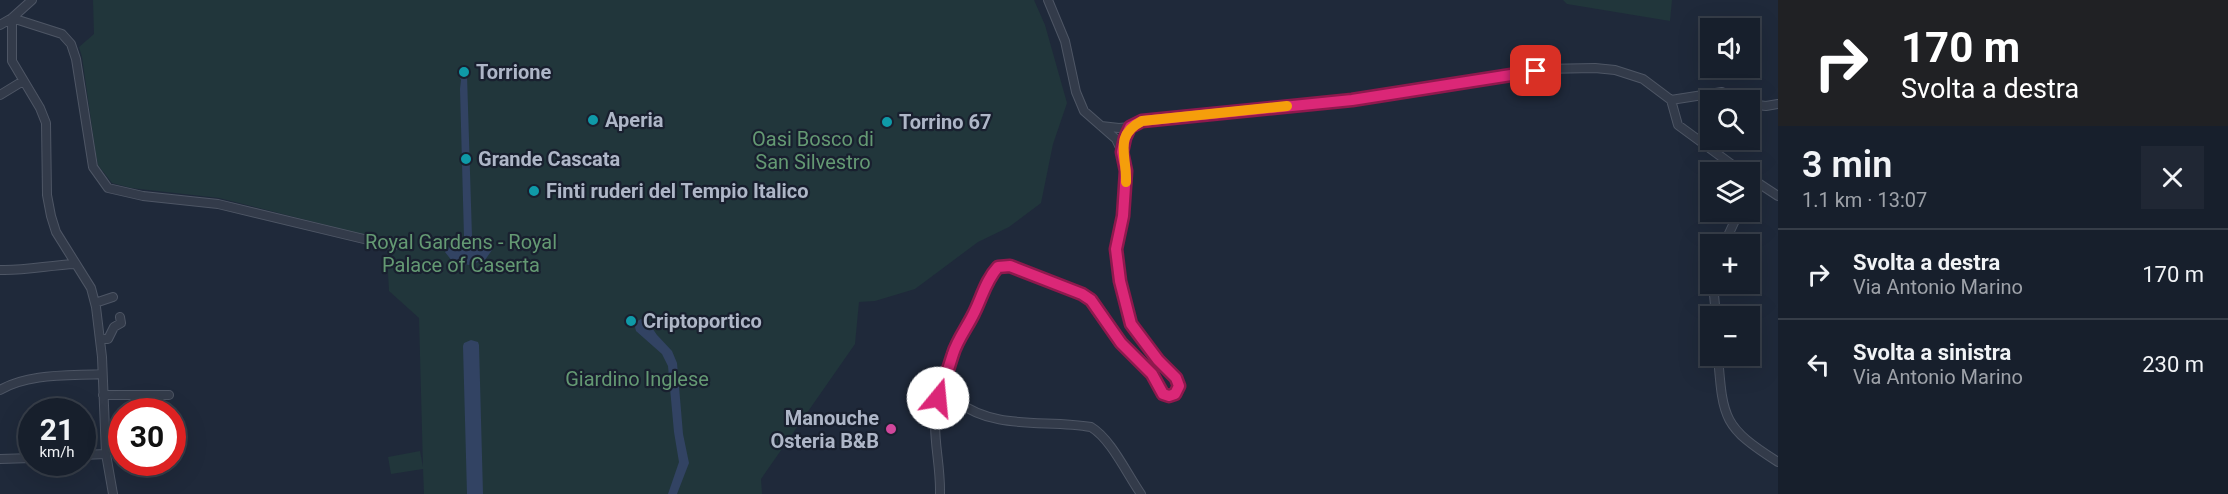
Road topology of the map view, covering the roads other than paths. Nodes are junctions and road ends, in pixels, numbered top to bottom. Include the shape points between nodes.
1 (32, 0) edge
2 (1048, 0) edge
3 (12, 18) junction
4 (0, 25) edge
5 (23, 81) junction
6 (0, 94) edge
7 (1700, 95) edge
8 (1671, 100) junction
9 (1778, 104) edge
10 (1760, 105) edge
11 (1099, 125) junction
12 (1130, 127) junction
13 (1122, 152) junction
14 (1728, 162) edge
15 (1760, 184) edge
16 (1778, 196) edge
17 (393, 246) dead end
18 (76, 264) junction
19 (0, 270) edge
20 (113, 297) dead end
21 (95, 303) junction
22 (120, 317) dead end
23 (100, 339) junction
24 (1719, 366) edge
25 (102, 374) junction
26 (944, 384) junction
27 (0, 390) edge
28 (103, 395) junction
29 (169, 395) dead end
30 (96, 454) edge
31 (106, 454) junction
32 (18, 458) edge
33 (0, 459) edge
34 (1778, 462) edge
35 (113, 494) edge
36 (940, 494) edge
37 (1141, 494) edge

1 - 3 street
2 - 11 street via 1065,40 1076,92 1084,111
3 - 4 street
3 - 5 street via 12,61
3 - 17 street via 62,34 71,44 93,167 108,188 218,204
5 - 6 street
5 - 18 street via 44,115 51,216
7 - 8 street
8 - 12 street via 1643,78 1631,74 1595,68 1542,69 1352,100 1142,121
8 - 14 street via 1678,125
9 - 10 street
11 - 12 street
11 - 13 street via 1116,139
12 - 13 street
13 - 26 street via 1126,171 1116,249 1120,281 1131,324 1176,378 1179,386 1175,394 1163,394 1152,374 1121,343 1091,300 1010,266 998,267 985,285 953,352
15 - 16 street
18 - 19 street
18 - 21 street
20 - 21 street
21 - 23 street
22 - 23 street via 108,339
23 - 25 street
24 - 34 street via 1725,412 1735,430
25 - 27 street via 23,381
25 - 28 street
26 - 36 street via 934,417
26 - 37 street via 947,392 974,413 990,418 1090,427 1099,432
28 - 29 street
28 - 31 street
30 - 31 street
31 - 35 street
32 - 33 street

